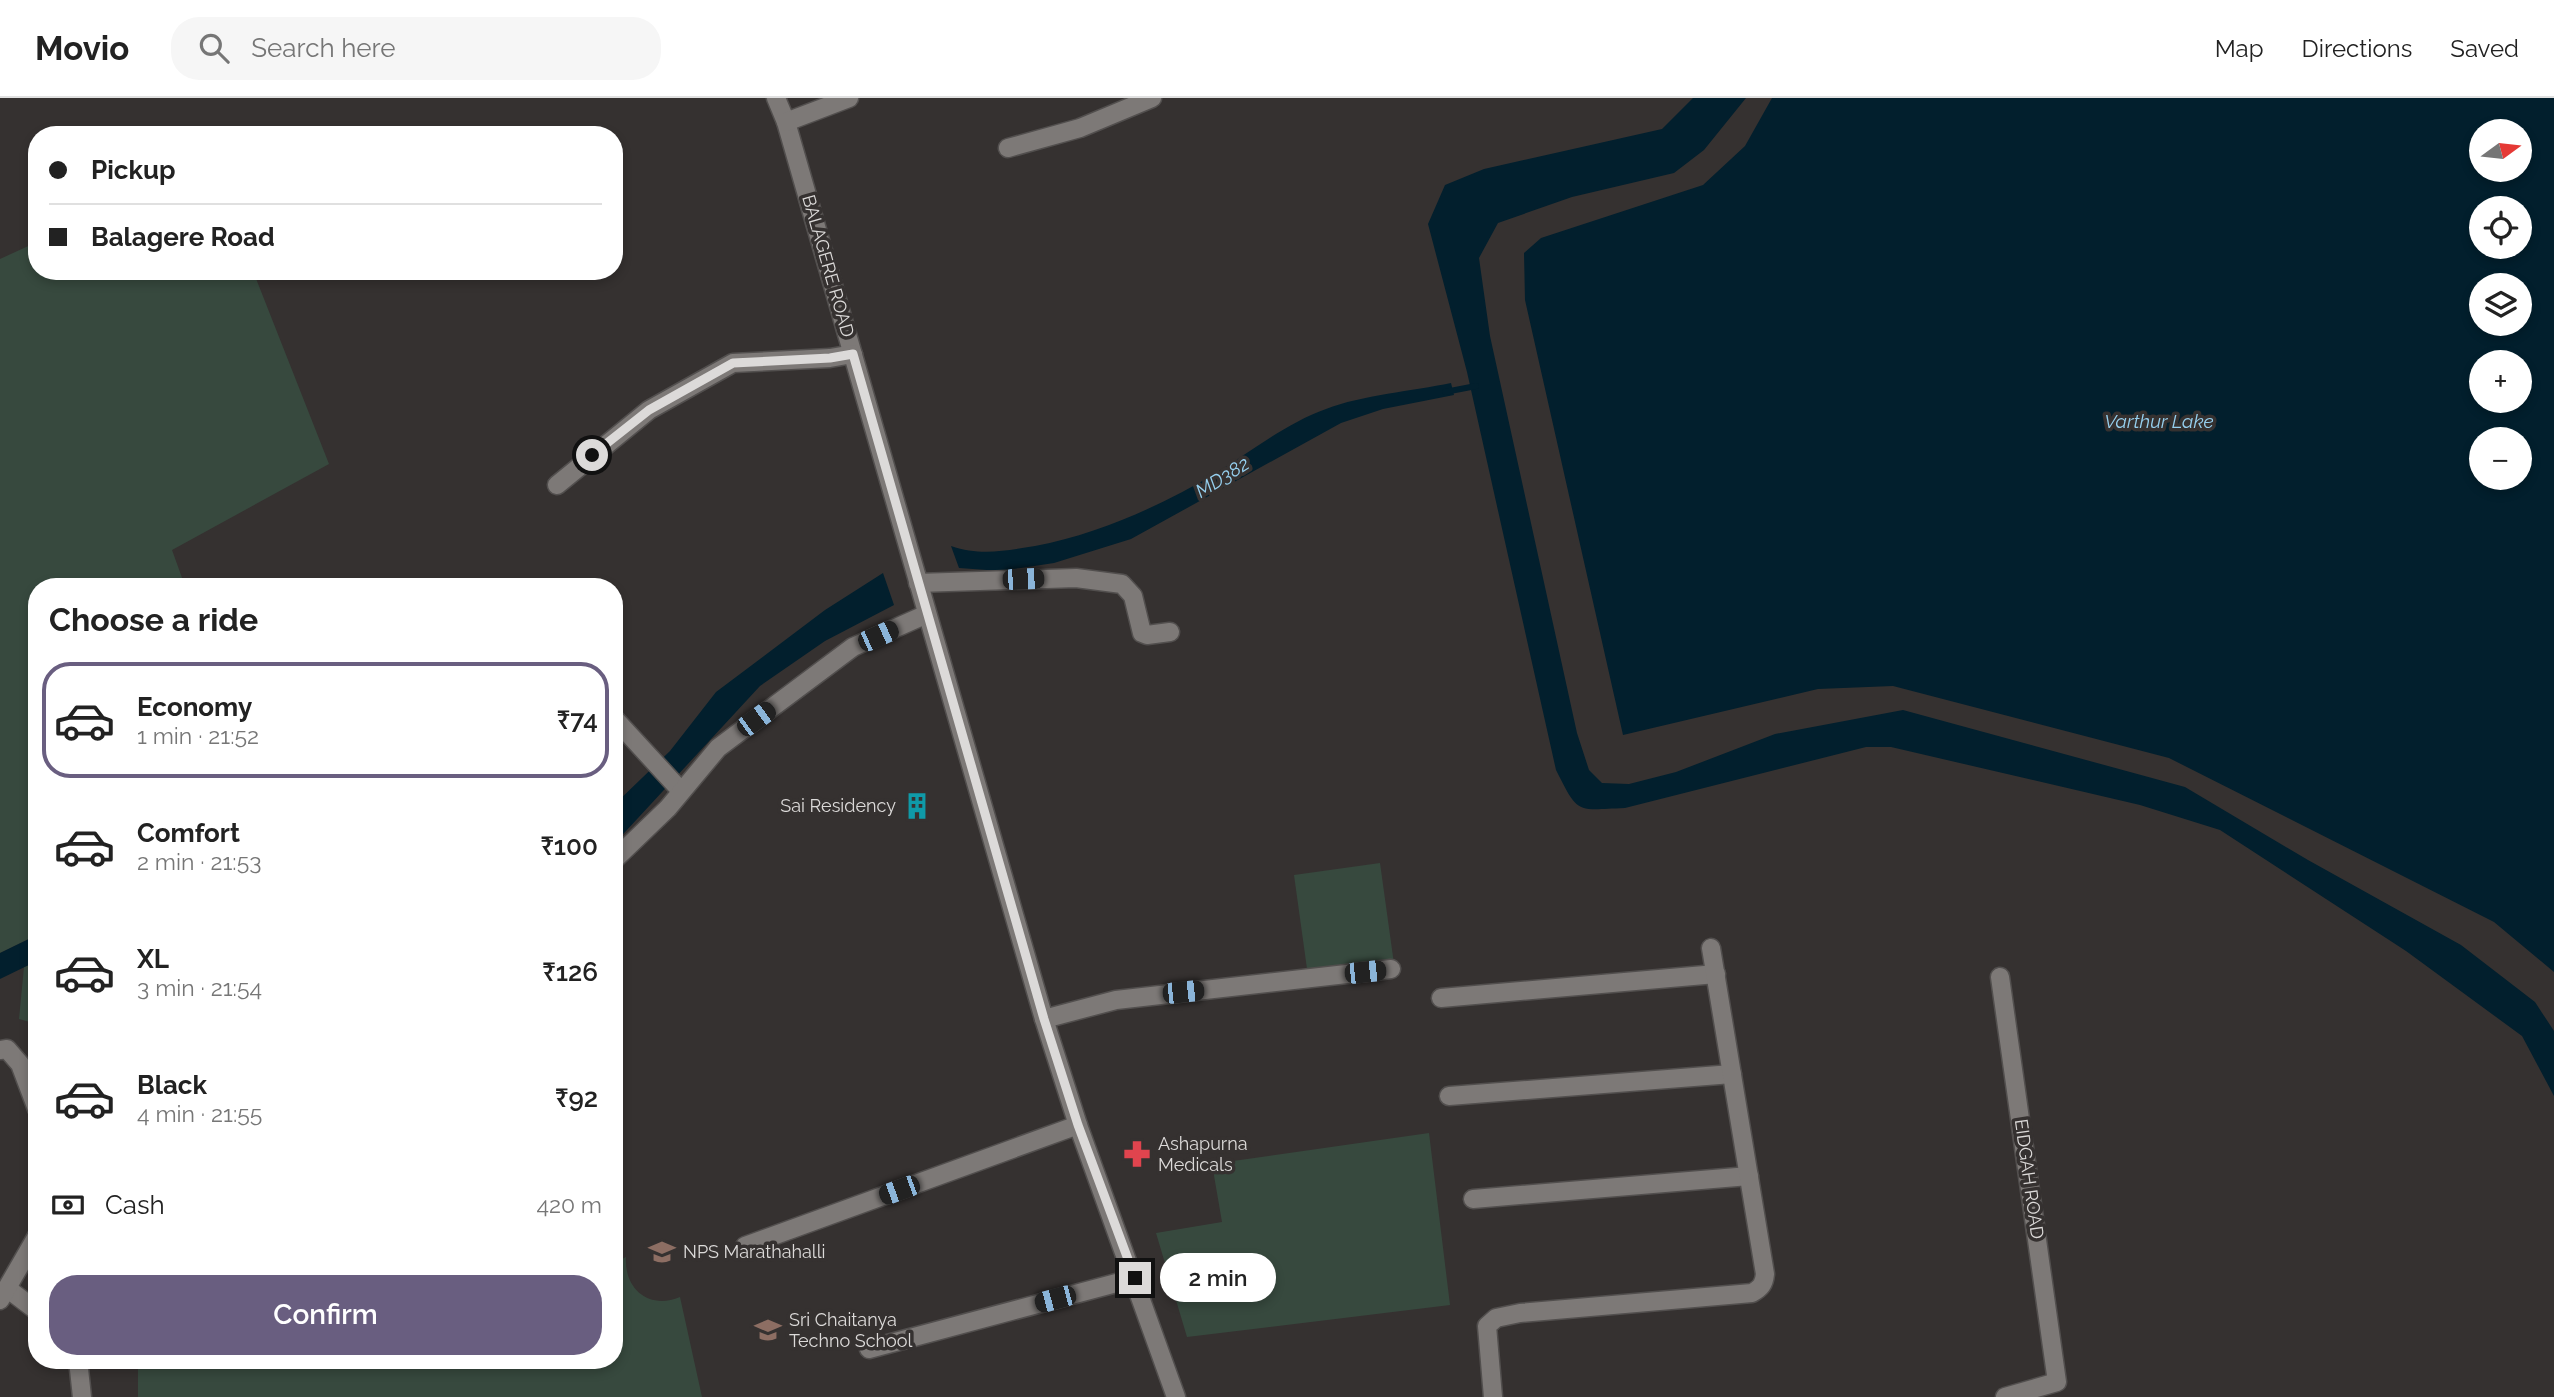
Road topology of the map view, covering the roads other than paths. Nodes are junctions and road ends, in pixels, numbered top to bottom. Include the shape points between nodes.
1 (776, 98) edge
2 (849, 98) edge
3 (1152, 98) edge
4 (786, 122) junction
5 (1008, 148) dead end
6 (853, 354) junction
7 (557, 485) dead end
8 (918, 583) junction
9 (927, 614) junction
10 (1170, 632) dead end
11 (623, 728) edge
12 (678, 787) junction
13 (623, 851) edge
14 (1711, 948) dead end
15 (1391, 969) dead end
16 (1716, 974) junction
17 (2000, 977) dead end
18 (1441, 998) dead end
19 (1044, 1019) junction
20 (0, 1050) edge
21 (1732, 1074) junction
22 (28, 1085) edge
23 (1449, 1096) dead end
24 (1078, 1125) junction
25 (1749, 1176) junction
26 (1473, 1199) dead end
27 (746, 1246) dead end
28 (28, 1252) edge
29 (1135, 1278) junction
30 (4, 1294) edge
31 (28, 1306) edge
32 (869, 1349) dead end
33 (79, 1369) edge
34 (82, 1397) edge
35 (1176, 1397) edge
36 (1493, 1397) edge
37 (2006, 1397) edge

1 - 4 street, BALAGERE ROAD
2 - 4 street
3 - 5 street via 1080,128
4 - 6 street, BALAGERE ROAD
6 - 7 street via 733,363 649,410
6 - 8 street, BALAGERE ROAD
8 - 9 street, BALAGERE ROAD
8 - 10 street via 1076,578 1122,584 1133,596 1142,633
9 - 12 street via 853,647 718,748
9 - 19 street, BALAGERE ROAD
11 - 12 street
12 - 13 street via 668,808
14 - 16 street
15 - 19 street via 1116,999
16 - 18 street
16 - 21 street
17 - 37 street, EIDGAH ROAD via 2057,1382
19 - 24 street, BALAGERE ROAD
20 - 22 street via 7,1049 20,1064
21 - 23 street
21 - 25 street
24 - 27 street
24 - 29 street, BALAGERE ROAD
25 - 26 street
25 - 36 street via 1765,1274 1759,1289 1496,1318 1487,1326
28 - 30 street
29 - 32 street
29 - 35 street, BALAGERE ROAD
30 - 31 street
33 - 34 street

